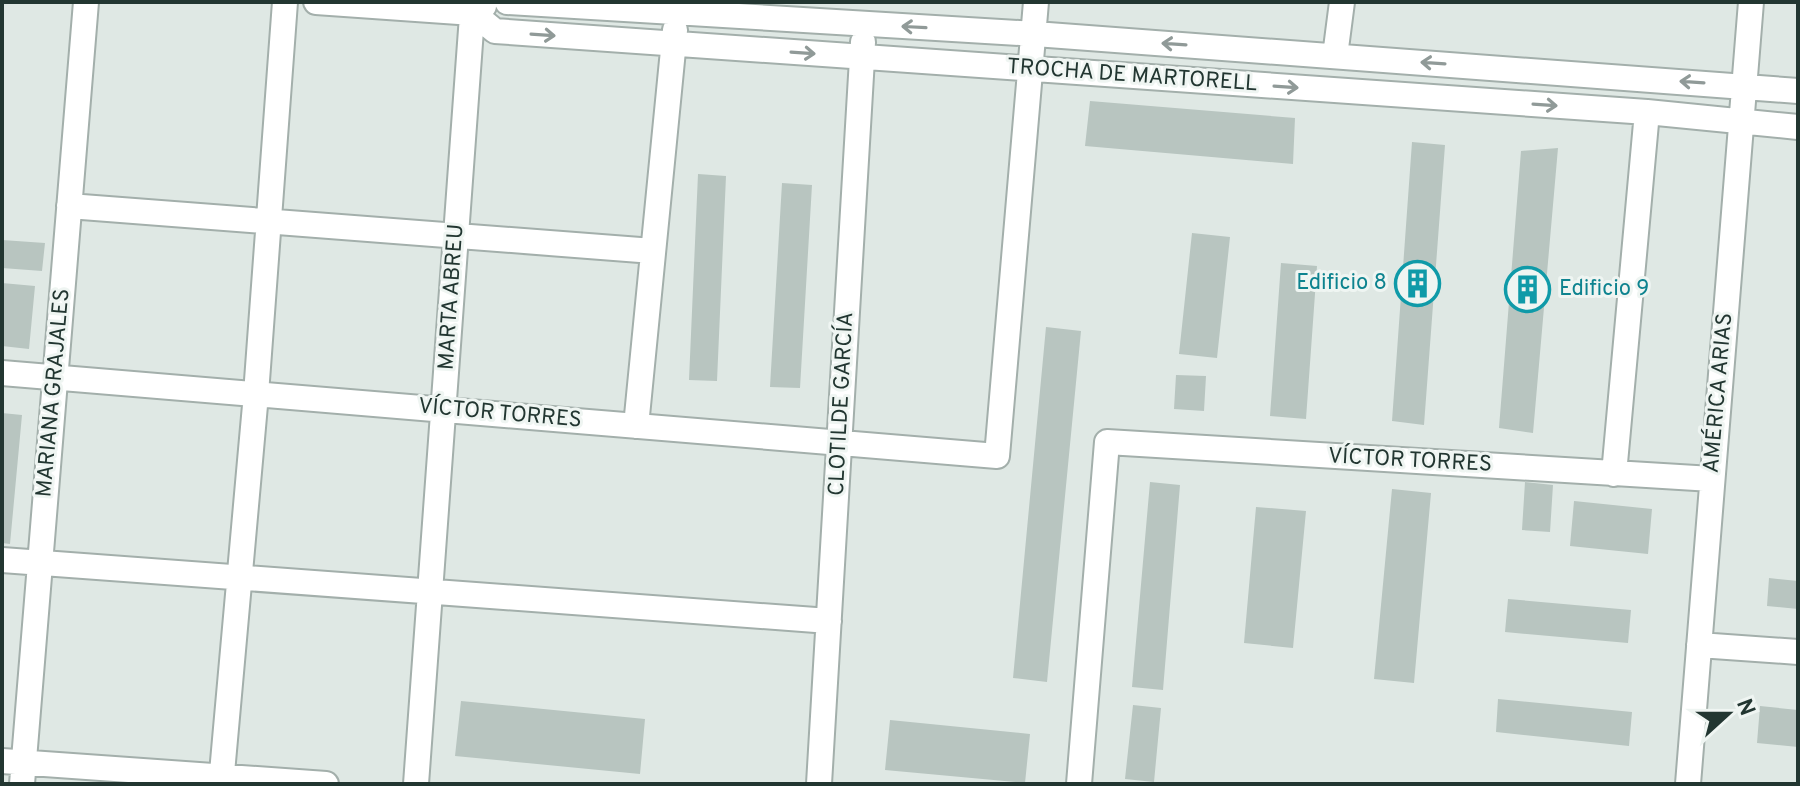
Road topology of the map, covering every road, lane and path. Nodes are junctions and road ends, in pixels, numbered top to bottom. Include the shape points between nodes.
1 (86, 2) edge
2 (285, 2) edge
3 (316, 2) edge
4 (507, 2) edge
5 (1036, 2) edge
6 (1342, 2) edge
7 (1751, 2) edge
8 (479, 6) edge
9 (677, 11) junction
10 (864, 24) junction
11 (1035, 34) junction
12 (674, 44) junction
13 (1335, 56) junction
14 (862, 57) junction
15 (1029, 69) junction
16 (1744, 86) junction
17 (1798, 91) edge
18 (1647, 112) junction
19 (1740, 121) junction
20 (1798, 127) edge
21 (69, 206) junction
22 (266, 221) junction
23 (456, 235) junction
24 (653, 251) junction
25 (2, 373) edge
26 (55, 377) junction
27 (256, 394) junction
28 (444, 410) junction
29 (636, 426) junction
30 (839, 443) junction
31 (1614, 474) junction
32 (1712, 479) junction
33 (2, 560) edge
34 (40, 563) junction
35 (241, 577) junction
36 (430, 593) junction
37 (829, 621) junction
38 (1699, 645) junction
39 (1798, 652) edge
40 (16, 769) edge
41 (221, 780) edge
42 (326, 784) edge
43 (416, 784) edge
44 (819, 784) edge
45 (1079, 784) edge
46 (1688, 784) edge

1 - 21 street, MARIANA GRAJALES
2 - 22 street
3 - 8 street, TROCHA DE MARTORELL
4 - 9 street, TROCHA DE MARTORELL
5 - 11 street
6 - 13 street
7 - 16 street, AMÉRICA ARIAS
8 -> 12 street, TROCHA DE MARTORELL via 495,31
8 - 23 street, MARTA ABREU
9 - 10 street, TROCHA DE MARTORELL
9 - 12 street
11 -> 10 street, TROCHA DE MARTORELL
10 - 14 street, CLOTILDE GARCÍA
13 -> 11 street, TROCHA DE MARTORELL
11 - 15 street
12 -> 14 street, TROCHA DE MARTORELL
12 - 24 street
16 -> 13 street, TROCHA DE MARTORELL
14 - 15 street, TROCHA DE MARTORELL
14 - 30 street, CLOTILDE GARCÍA
15 -> 18 street, TROCHA DE MARTORELL
15 - 30 street, VÍCTOR TORRES via 997,456
16 - 17 street, TROCHA DE MARTORELL
16 - 19 street, AMÉRICA ARIAS
18 - 19 street, TROCHA DE MARTORELL
18 - 31 street
19 - 20 street, TROCHA DE MARTORELL
19 - 32 street, AMÉRICA ARIAS
21 - 22 street
21 - 26 street, MARIANA GRAJALES
22 - 23 street
22 - 27 street
23 - 24 street
23 - 28 street, MARTA ABREU
24 - 29 street
25 - 26 street, VÍCTOR TORRES
26 - 27 street, VÍCTOR TORRES
26 - 34 street, MARIANA GRAJALES
27 - 28 street, VÍCTOR TORRES
27 - 35 street
28 - 29 street, VÍCTOR TORRES
28 - 36 street, MARTA ABREU
29 - 30 street, VÍCTOR TORRES
30 - 37 street, CLOTILDE GARCÍA
31 - 32 street, VÍCTOR TORRES
31 - 45 street, VÍCTOR TORRES via 1107,442
32 - 38 street, AMÉRICA ARIAS
33 - 34 street
34 - 35 street
34 - 40 street, MARIANA GRAJALES
35 - 36 street
35 - 41 street
36 - 37 street
36 - 43 street, MARTA ABREU
37 - 44 street, CLOTILDE GARCÍA
38 - 39 street
38 - 46 street, AMÉRICA ARIAS
40 - 41 street
41 - 42 street

